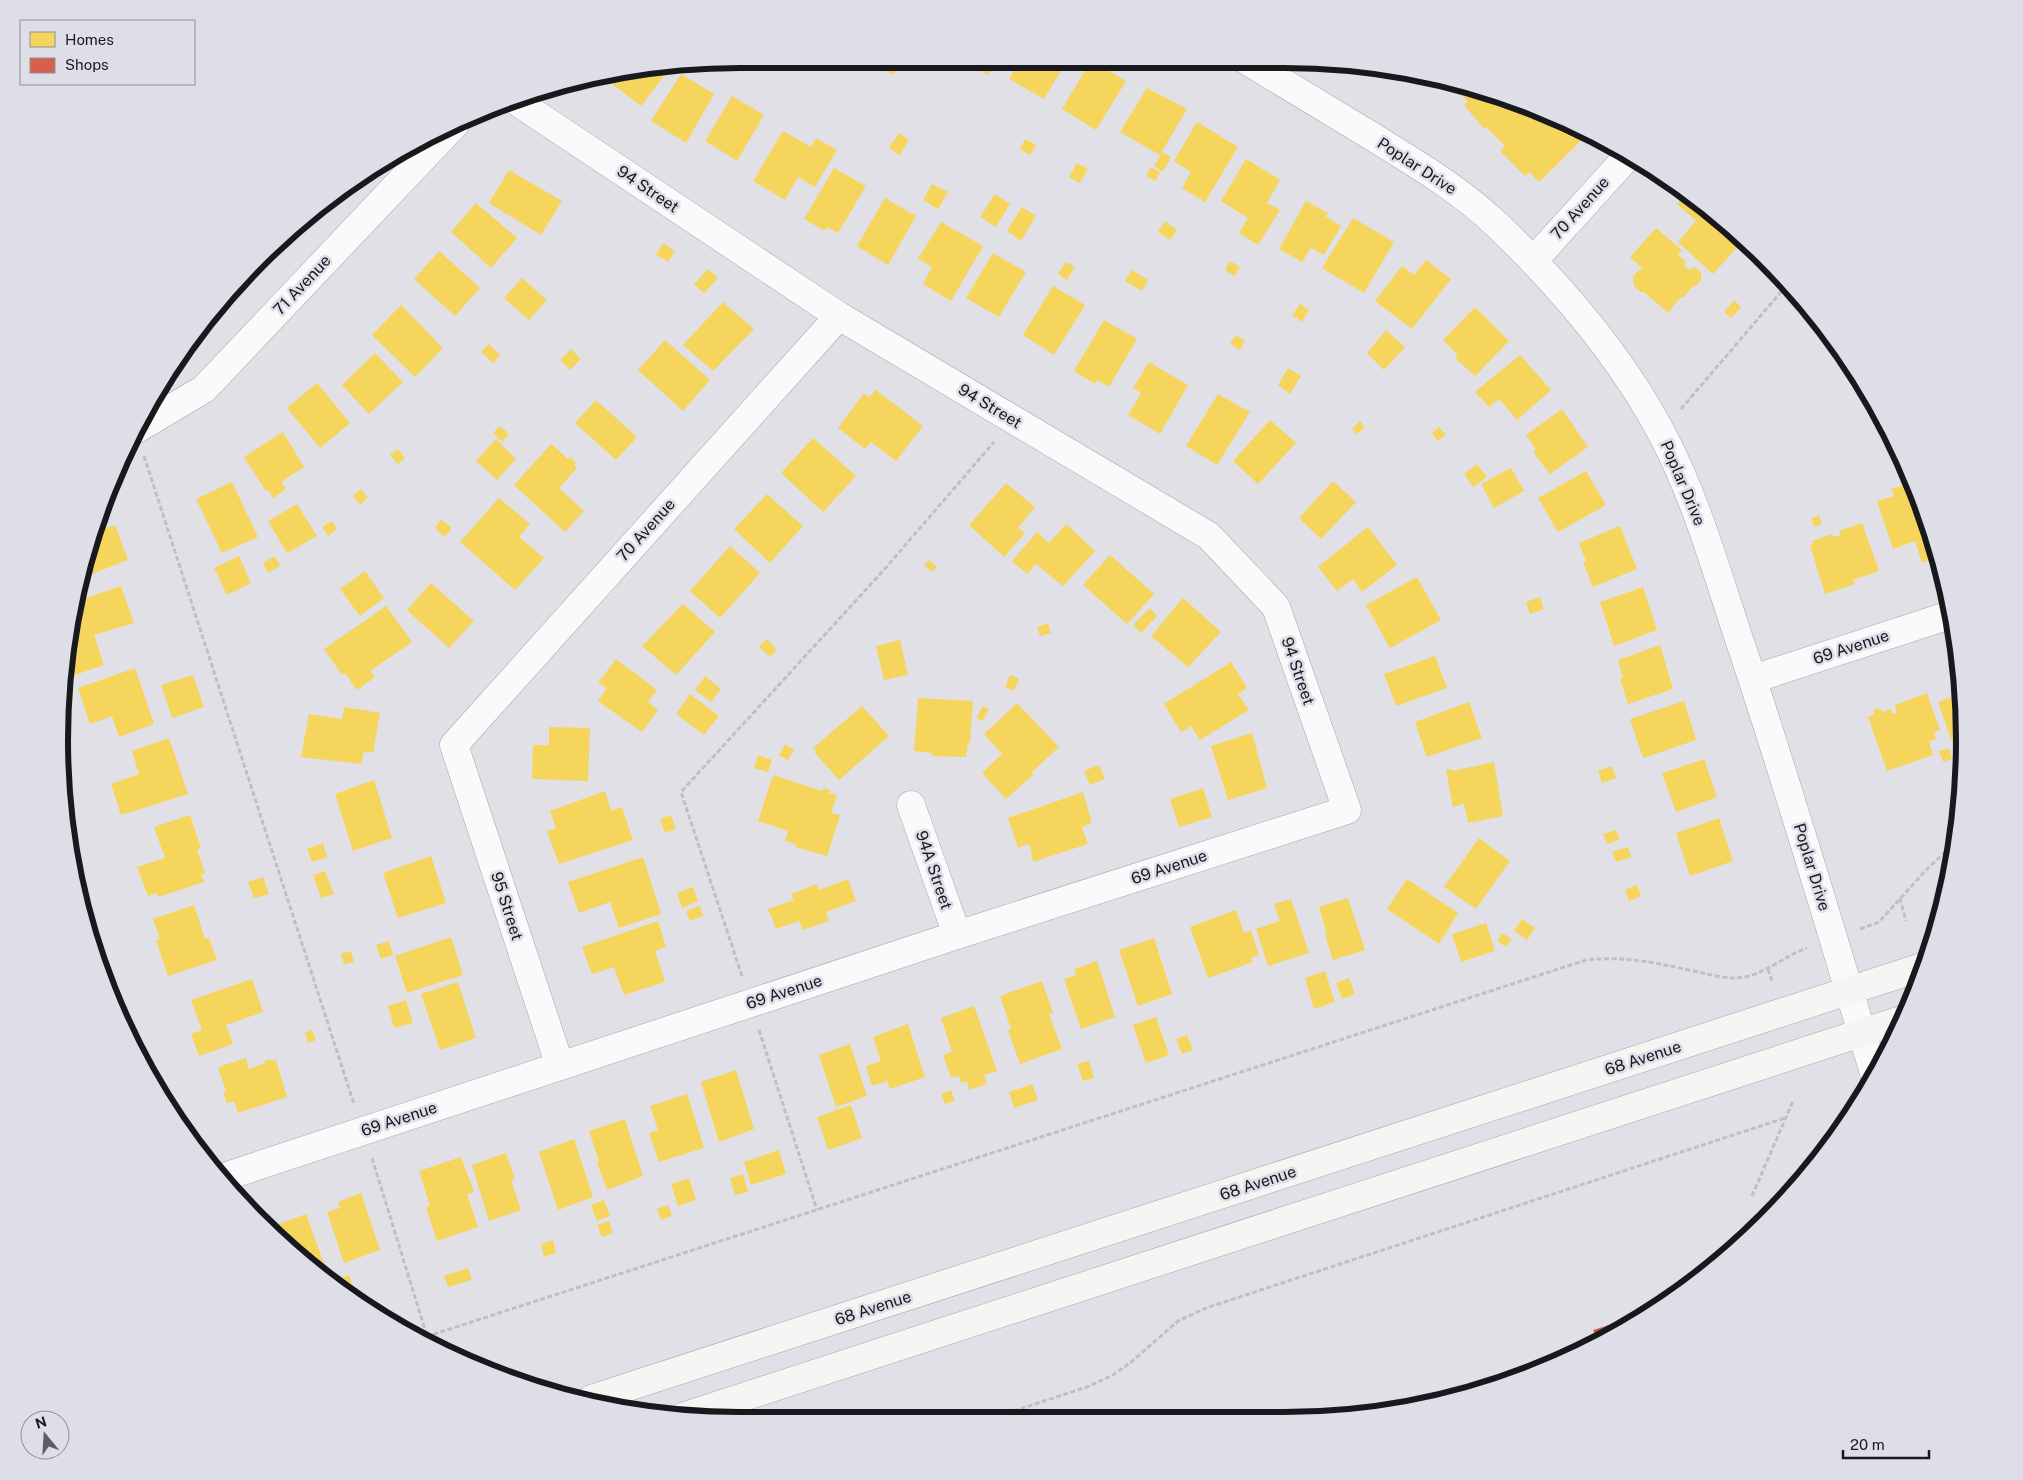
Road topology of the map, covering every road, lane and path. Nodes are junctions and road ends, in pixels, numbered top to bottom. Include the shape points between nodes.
1 (1259, 68) edge
2 (521, 104) edge
3 (442, 137) edge
4 (1624, 161) edge
5 (1533, 261) junction
6 (1783, 290) edge
7 (839, 316) junction
8 (1013, 419) junction
9 (149, 421) edge
10 (1661, 432) junction
11 (139, 440) edge
12 (1944, 617) edge
13 (1753, 679) junction
14 (454, 745) joint
15 (911, 805) dead end
16 (1347, 810) joint
17 (1946, 850) edge
18 (1900, 898) junction
19 (1882, 918) dead end
20 (1906, 921) dead end
21 (958, 935) junction
22 (1797, 952) dead end
23 (1768, 969) junction
24 (1915, 969) edge
25 (1772, 980) dead end
26 (1850, 991) junction
27 (751, 1003) junction
28 (1892, 1023) edge
29 (1863, 1032) junction
30 (1872, 1064) edge
31 (560, 1066) junction
32 (1793, 1101) dead end
33 (1785, 1118) junction
34 (363, 1131) junction
35 (228, 1176) edge
36 (1752, 1196) dead end
37 (817, 1210) junction
38 (426, 1334) edge
39 (429, 1335) edge
40 (597, 1397) edge
41 (700, 1411) edge
42 (1010, 1412) edge

1 - 5 street, Poplar Drive via 1459,193
2 - 7 street, 94 Street
3 - 9 street, 71 Avenue via 204,389
4 - 5 street, 70 Avenue
5 - 10 street, Poplar Drive via 1604,342
6 - 10 path
7 - 8 street, 94 Street
7 - 14 street, 70 Avenue
8 - 16 street, 94 Street via 1209,536 1276,607
8 - 27 path via 883,571 681,792
10 - 13 street, Poplar Drive via 1694,504
11 - 34 path
12 - 13 street, 69 Avenue
13 - 26 street, Poplar Drive
14 - 31 street, 95 Street
15 - 21 street, 94A Street
16 - 21 street, 69 Avenue
17 - 18 path
18 - 19 path
18 - 20 path
21 - 27 street, 69 Avenue
22 - 23 path
23 - 25 path
23 - 37 path via 1744,977 1727,977 1629,958 1586,960
24 - 26 main road, 68 Avenue
26 - 29 street, Poplar Drive
26 - 40 main road, 68 Avenue
27 - 31 street, 69 Avenue
27 - 37 path
28 - 29 main road
29 - 30 street, Poplar Drive
29 - 41 main road
31 - 34 street, 69 Avenue
32 - 33 path
33 - 36 path
33 - 42 path via 1206,1308 1178,1321 1113,1375
34 - 35 street, 69 Avenue
34 - 38 path
37 - 39 path

